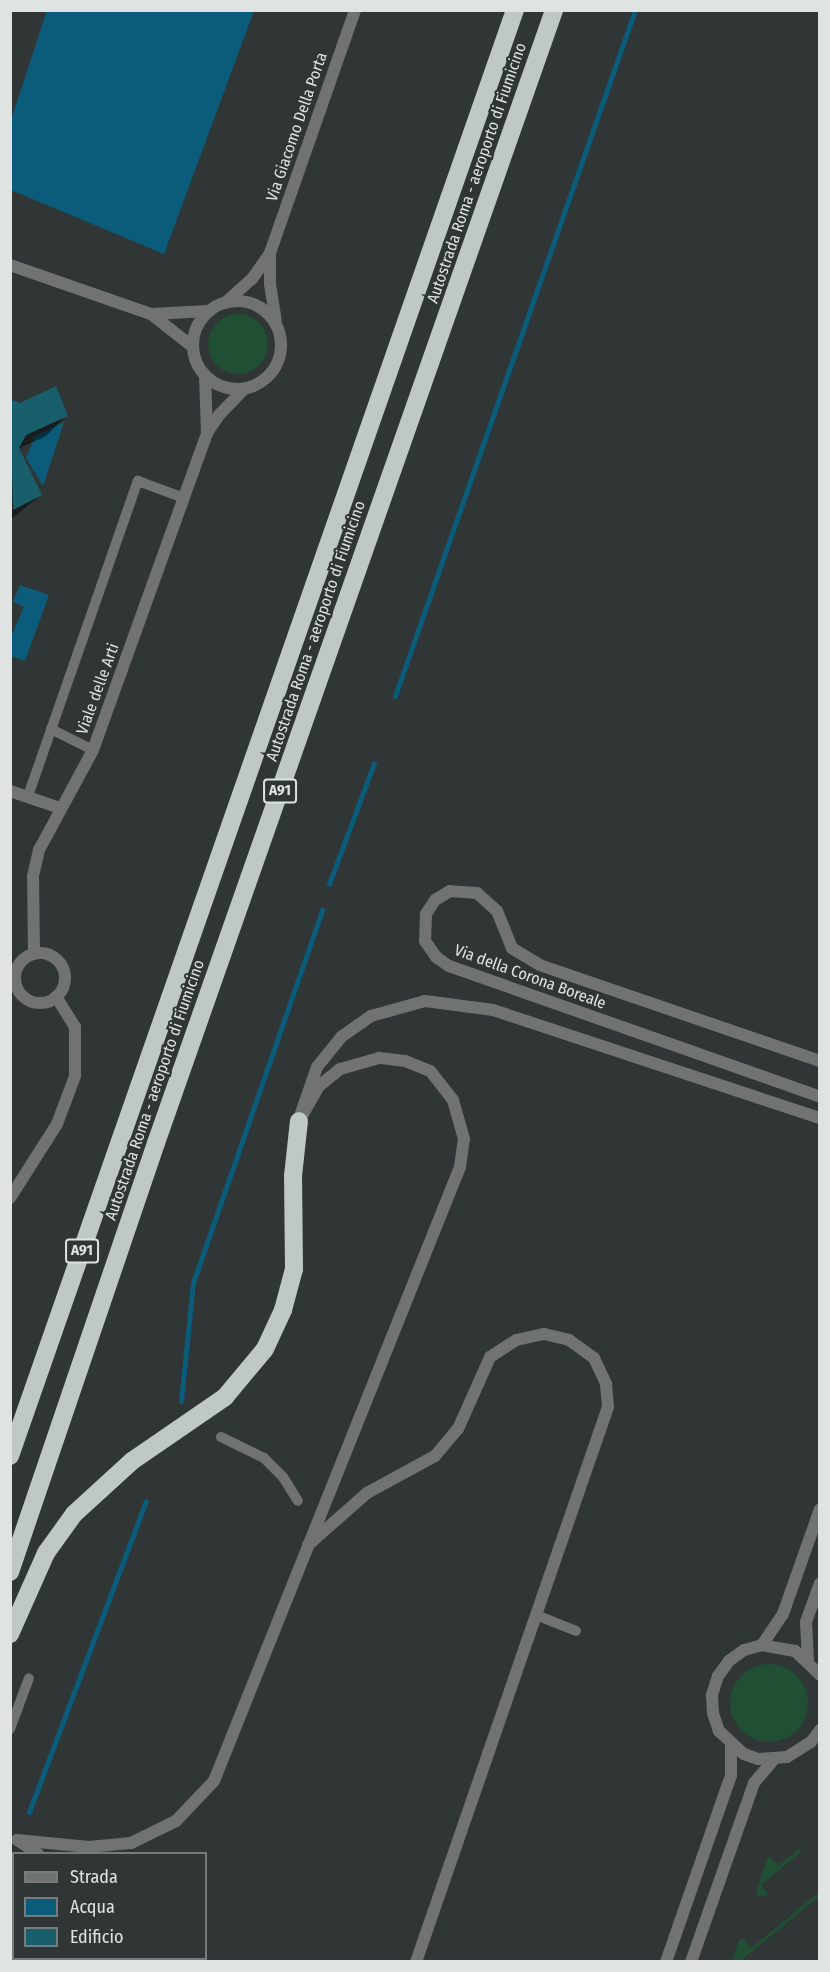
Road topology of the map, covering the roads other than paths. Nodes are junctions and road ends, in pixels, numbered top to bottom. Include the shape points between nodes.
1 (355, 10) edge
2 (515, 10) edge
3 (554, 10) edge
4 (270, 253) junction
5 (10, 265) edge
6 (225, 303) junction
7 (209, 311) junction
8 (151, 314) junction
9 (276, 323) junction
10 (193, 347) junction
11 (205, 375) junction
12 (245, 388) junction
13 (207, 433) junction
14 (184, 498) junction
15 (51, 729) junction
16 (93, 750) junction
17 (10, 791) edge
18 (28, 796) junction
19 (60, 808) junction
20 (34, 954) junction
21 (15, 981) junction
22 (10, 995) edge
23 (56, 997) junction
24 (819, 1061) edge
25 (819, 1097) edge
26 (819, 1118) edge
27 (299, 1121) junction
28 (10, 1198) edge
29 (221, 1437) dead end
30 (10, 1456) edge
31 (298, 1501) dead end
32 (819, 1509) edge
33 (308, 1545) junction
34 (10, 1572) edge
35 (819, 1583) edge
36 (536, 1616) junction
37 (576, 1631) dead end
38 (10, 1634) edge
39 (762, 1645) junction
40 (808, 1660) junction
41 (819, 1674) edge
42 (29, 1678) dead end
43 (10, 1729) edge
44 (819, 1731) edge
45 (731, 1746) junction
46 (773, 1760) junction
47 (14, 1838) edge
48 (35, 1852) edge
49 (416, 1962) edge
50 (666, 1962) edge
51 (691, 1962) edge

1 - 4 street, Via Giacomo Della Porta
2 - 30 highway, Autostrada Roma - aeroporto di Fiumicino / A91
3 - 34 highway, Autostrada Roma - aeroporto di Fiumicino / A91 via 160,1132
4 - 6 street, Via Giacomo Della Porta via 252,279
4 - 9 street, Via Giacomo Della Porta
5 - 8 street
6 - 7 street, Via Giacomo Della Porta
6 - 9 street, Via Giacomo Della Porta via 253,303
7 - 8 street
7 - 10 street via 198,326
8 - 10 street
9 - 12 street, Via Giacomo Della Porta via 282,344 275,368 259,383
10 - 11 street
11 - 12 street via 221,386
11 - 13 street, Viale delle Arti
12 - 13 street, Viale delle Arti
13 - 14 street, Viale delle Arti
14 - 15 lane via 138,482
14 - 16 street, Viale delle Arti
15 - 16 lane
15 - 18 lane
16 - 19 street, Viale delle Arti
17 - 18 street
18 - 19 street
19 - 20 street, Viale delle Arti via 44,838 33,876
20 - 21 street via 22,961
20 - 23 street via 51,956 62,968 64,984
21 - 22 street
21 - 23 street via 27,1000 42,1003
23 - 28 street via 75,1028 75,1076 57,1124
24 - 25 street, Via della Corona Boreale via 540,965 512,948 497,911 477,892 450,891 435,900 426,914 426,941 436,957 449,966
26 - 27 street via 493,1010 425,1001 371,1016 340,1037 317,1067
27 - 33 street via 311,1097 335,1073 366,1060 392,1059 418,1065 439,1080 458,1111 464,1139 460,1167
27 - 38 highway via 293,1176 294,1269 283,1310 265,1349 225,1397 132,1461 74,1514 40,1564
29 - 31 lane via 264,1458 283,1477
32 - 39 street via 783,1614
33 - 36 street via 367,1493 435,1456 458,1429 490,1357 516,1340 543,1334 569,1340 594,1358 606,1384 608,1407
33 - 47 street via 214,1781 176,1821 131,1843 89,1847
35 - 40 street via 806,1622
36 - 37 lane
36 - 49 street
39 - 40 street via 779,1645
39 - 45 street via 744,1650 729,1661 712,1695 712,1713
40 - 41 street
42 - 43 lane
44 - 46 street via 800,1751
45 - 46 street via 744,1754
45 - 50 street via 731,1775
46 - 51 street via 754,1783
47 - 48 street

